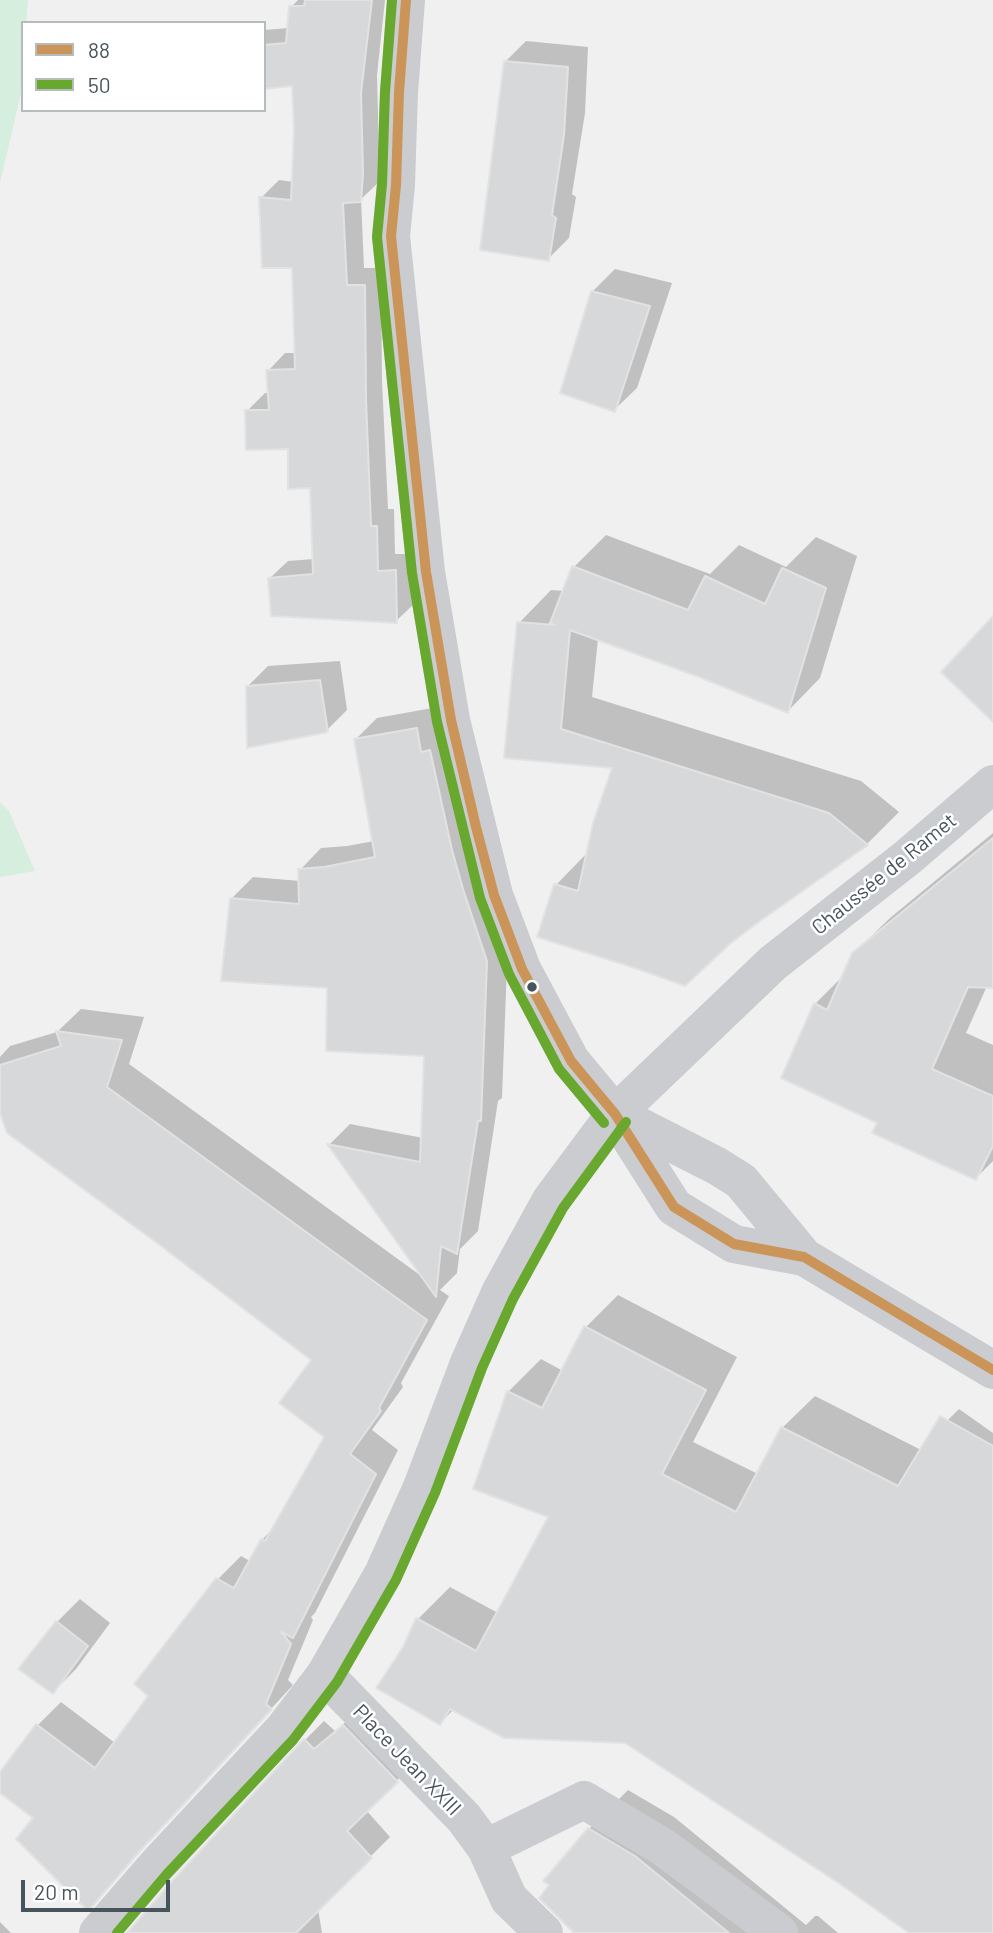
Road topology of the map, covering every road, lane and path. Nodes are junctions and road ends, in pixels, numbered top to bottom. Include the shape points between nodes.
1 (406, 0) edge
2 (993, 784) edge
3 (615, 1114) junction
4 (804, 1257) junction
5 (993, 1370) edge
6 (325, 1675) junction
7 (486, 1848) junction
8 (98, 1933) edge
9 (544, 1933) edge
10 (779, 1933) edge

1 - 3 main road via 391,236 426,572 447,696 494,895 522,969 570,1061
2 - 3 main road, Chaussée de Ramet via 773,962
3 - 4 main road via 741,1181
3 - 4 main road via 674,1207 734,1244
3 - 6 main road, Chaussée de Ramet via 551,1200 500,1293 383,1574
4 - 5 main road
6 - 7 main road, Place Jean XXIII via 464,1818
6 - 8 main road, Chaussée de Ramet via 283,1730
7 - 9 main road, Place Jean XXIII via 509,1899
7 - 10 main road via 584,1800 663,1847

